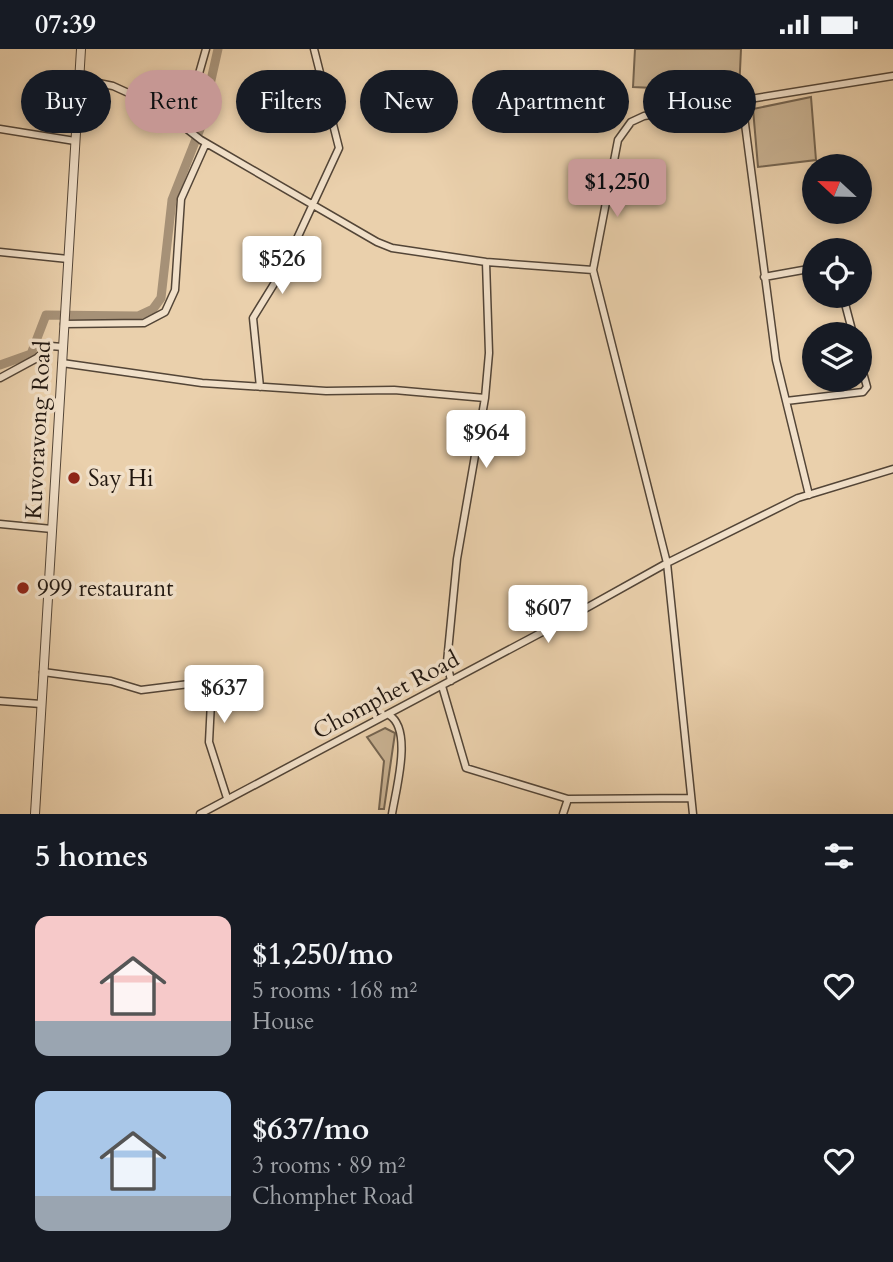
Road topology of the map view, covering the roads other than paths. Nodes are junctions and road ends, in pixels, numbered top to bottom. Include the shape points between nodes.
1 (80, 49) edge
2 (206, 49) edge
3 (314, 49) edge
4 (79, 70) edge
5 (200, 70) edge
6 (893, 76) edge
7 (756, 99) edge
8 (643, 117) edge
9 (0, 129) edge
10 (76, 133) edge
11 (191, 133) edge
12 (746, 133) edge
13 (75, 141) junction
14 (203, 142) junction
15 (314, 206) junction
16 (0, 252) edge
17 (68, 259) junction
18 (486, 262) junction
19 (593, 270) junction
20 (802, 270) edge
21 (764, 277) junction
22 (64, 323) junction
23 (63, 347) junction
24 (62, 363) junction
25 (0, 378) edge
26 (260, 387) junction
27 (863, 392) edge
28 (485, 398) junction
29 (786, 401) junction
30 (893, 469) edge
31 (809, 495) junction
32 (0, 524) edge
33 (52, 529) junction
34 (667, 562) junction
35 (43, 672) junction
36 (451, 681) junction
37 (442, 686) junction
38 (0, 701) edge
39 (41, 704) junction
40 (388, 715) junction
41 (227, 798) junction
42 (691, 798) junction
43 (568, 799) junction
44 (35, 814) edge
45 (201, 814) edge
46 (392, 814) edge
47 (563, 814) edge
48 (693, 814) edge

1 - 4 street, Kuvoravong Road
2 - 5 street
3 - 15 street via 339,148
6 - 7 street
8 - 19 street via 623,130
9 - 13 street
10 - 13 street, Kuvoravong Road
11 - 14 street
12 - 21 street
13 - 17 street, Kuvoravong Road
14 - 15 street
14 - 22 street via 181,199 175,290 165,312 144,323
15 - 18 street via 392,248
15 - 26 street via 253,318
16 - 17 street
17 - 22 street, Kuvoravong Road
18 - 19 street
18 - 28 street via 489,353
19 - 34 street
20 - 21 street
21 - 29 street
22 - 23 street, Kuvoravong Road
23 - 24 street, Kuvoravong Road
23 - 25 street via 50,346
24 - 26 street
24 - 33 street, Kuvoravong Road
26 - 28 street via 394,390
27 - 29 street
28 - 36 street via 457,559 447,662
29 - 31 street
30 - 31 street, Chomphet Road
31 - 34 street, Chomphet Road
32 - 33 street
33 - 35 street, Kuvoravong Road
34 - 36 street, Chomphet Road
34 - 42 street
35 - 39 street, Kuvoravong Road
35 - 41 street via 141,690 189,684 200,688 211,702 209,742
36 - 37 street, Chomphet Road
37 - 40 street, Chomphet Road
37 - 43 street via 466,768
38 - 39 street
39 - 44 street, Kuvoravong Road
40 - 41 street, Chomphet Road
40 - 46 street via 402,731
41 - 45 street, Chomphet Road
42 - 43 street
42 - 48 street
43 - 47 street

